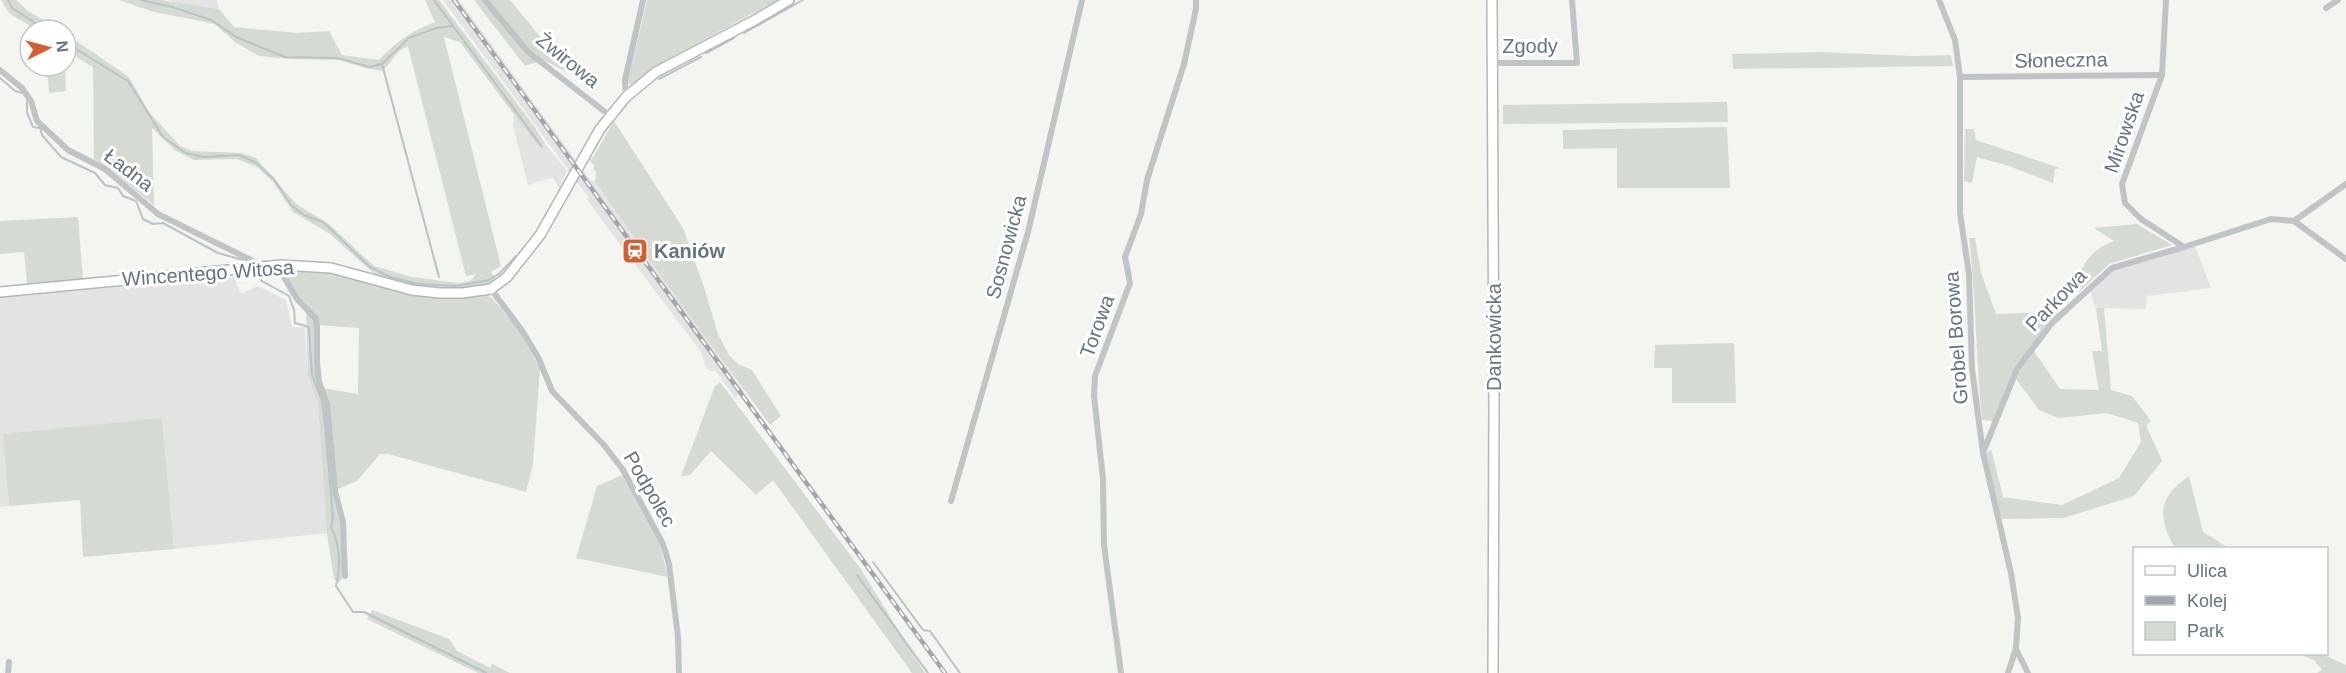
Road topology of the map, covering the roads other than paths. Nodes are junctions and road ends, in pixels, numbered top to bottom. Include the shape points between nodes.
1 (484, 0) edge
2 (643, 0) edge
3 (789, 0) edge
4 (1082, 0) edge
5 (1196, 0) edge
6 (1492, 0) edge
7 (1572, 0) edge
8 (1938, 0) edge
9 (2166, 0) edge
10 (2338, 0) edge
11 (2326, 8) dead end
12 (1492, 63) junction
13 (0, 70) edge
14 (2162, 75) junction
15 (1960, 78) junction
16 (626, 97) junction
17 (609, 115) junction
18 (2346, 184) edge
19 (2294, 221) junction
20 (2184, 247) junction
21 (2346, 259) edge
22 (281, 265) junction
23 (264, 266) junction
24 (491, 289) junction
25 (0, 292) edge
26 (1979, 423) junction
27 (1994, 425) junction
28 (1983, 453) junction
29 (951, 501) dead end
30 (345, 576) dead end
31 (2016, 648) junction
32 (9, 662) dead end
33 (8, 673) edge
34 (679, 673) edge
35 (1121, 673) edge
36 (1493, 673) edge
37 (2008, 673) edge
38 (2028, 673) edge

1 - 17 street, Żwirowa via 528,52
2 - 16 street via 625,80
3 - 16 street via 656,72
4 - 29 street, Sosnowicka via 1028,232
5 - 35 street, Torowa via 1184,64 1125,257 1130,283 1095,376 1104,545
6 - 12 street, Dankowicka
7 - 12 street, Zgody via 1577,63
8 - 15 street, Grobel Borowa via 1955,40
9 - 14 street, Mirowska
10 - 11 street
12 - 36 street, Dankowicka
13 - 23 street, Ładna via 22,88 37,122 68,150 105,169 158,214
14 - 15 street, Słoneczna
14 - 20 street, Mirowska via 2122,184 2125,203 2141,219
15 - 26 street, Grobel Borowa via 1960,213 1969,274 1972,369
16 - 17 street
17 - 24 street via 540,235 507,277
18 - 19 street
19 - 20 street via 2271,219
19 - 21 street
20 - 27 street, Parkowa via 2112,268 2061,315 2017,369
22 - 23 street, Wincentego Witosa
22 - 24 street, Wincentego Witosa via 331,268 403,288 440,293
22 - 30 street via 297,299 317,325 319,382 327,404
23 - 25 street, Wincentego Witosa
24 - 34 street, Podpolec via 529,341 552,391 623,470 663,544 669,564
26 - 27 street
26 - 28 street, Grobel Borowa
27 - 28 street, Parkowa
28 - 31 street, Grobel Borowa via 2011,573 2018,618
31 - 37 street, Grobel Borowa
31 - 38 street
32 - 33 street

